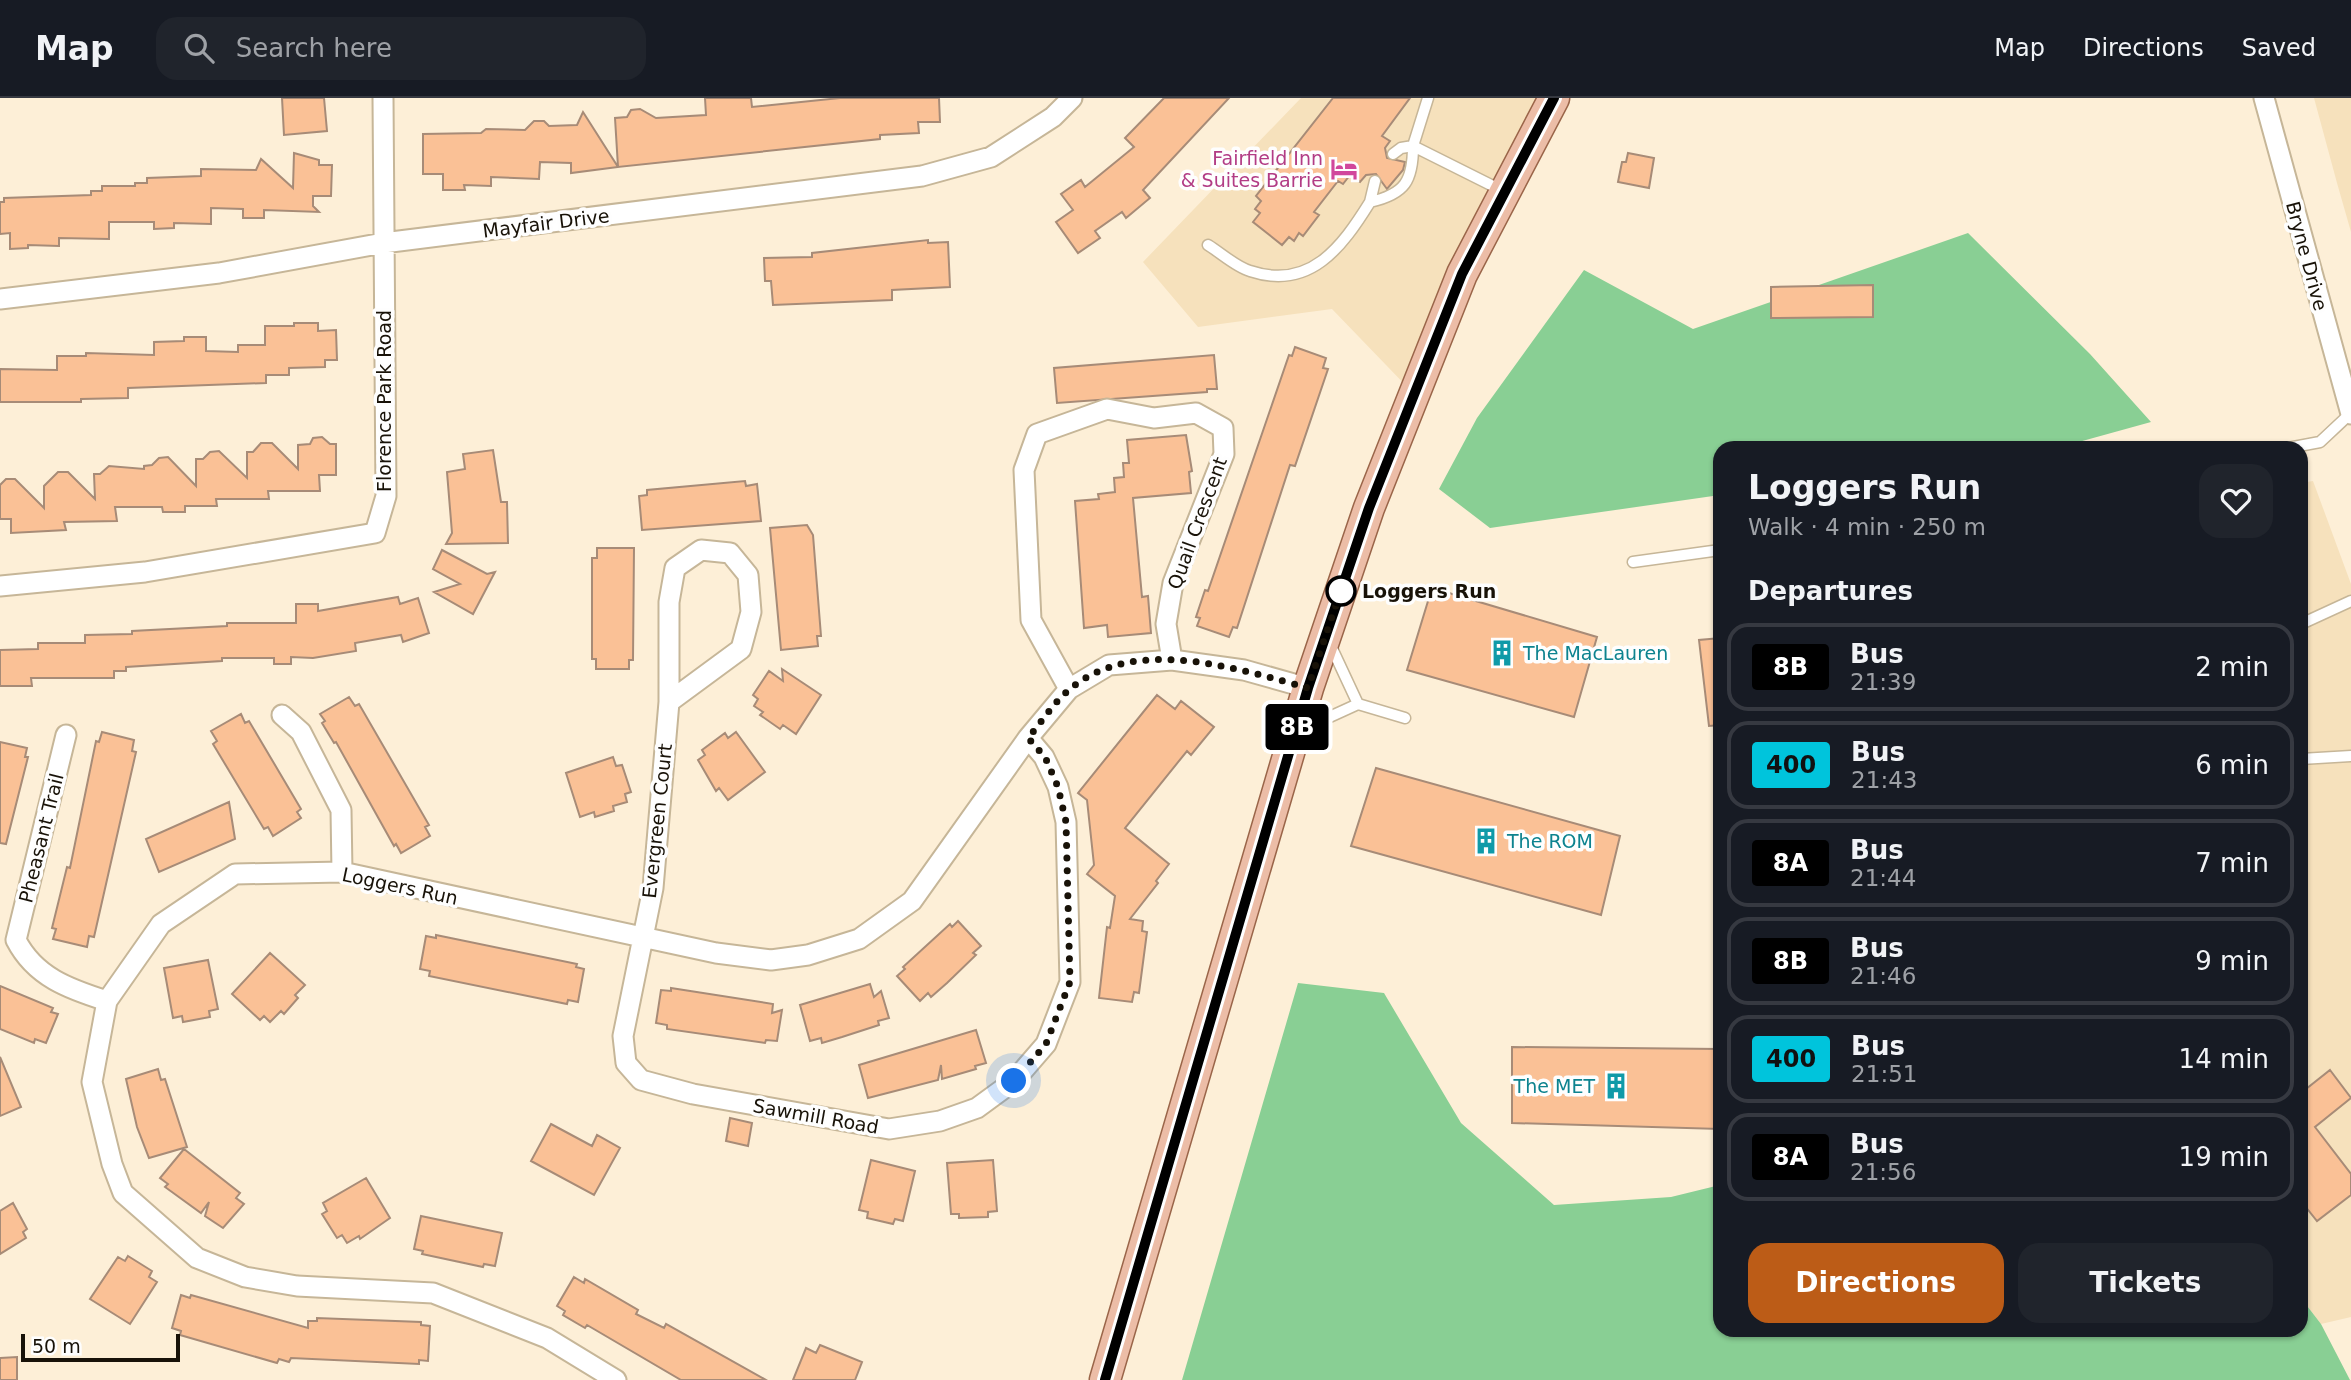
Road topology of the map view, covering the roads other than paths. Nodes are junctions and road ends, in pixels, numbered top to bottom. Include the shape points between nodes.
1 (383, 98) edge
2 (1072, 98) edge
3 (1428, 98) edge
4 (1554, 98) edge
5 (2264, 98) edge
6 (1413, 146) junction
7 (1393, 154) dead end
8 (1375, 181) dead end
9 (1505, 191) junction
10 (1370, 202) junction
11 (383, 243) junction
12 (1208, 245) dead end
13 (0, 299) edge
14 (2351, 413) edge
15 (2308, 444) edge
16 (1713, 551) edge
17 (1633, 562) dead end
18 (0, 586) edge
19 (2351, 601) edge
20 (2308, 622) edge
21 (1326, 635) junction
22 (1172, 660) junction
23 (1308, 688) junction
24 (1069, 689) junction
25 (669, 702) junction
26 (1358, 704) junction
27 (282, 715) dead end
28 (1405, 718) dead end
29 (1295, 733) junction
30 (66, 735) dead end
31 (1028, 738) junction
32 (2351, 756) edge
33 (2308, 759) edge
34 (342, 872) junction
35 (642, 938) junction
36 (8, 939) edge
37 (107, 1001) junction
38 (616, 1380) edge
39 (1105, 1380) edge

1 - 11 street, Florence Park Road
2 - 11 street, Mayfair Drive via 1053,117 990,157 922,176
3 - 6 lane
4 - 9 main road
5 - 14 street, Bryne Drive
6 - 7 lane
6 - 9 lane
6 - 10 lane via 1409,177 1394,197
8 - 10 lane
9 - 21 main road via 1462,274 1369,508
10 - 12 lane via 1342,244 1308,271 1286,275 1249,271
11 - 13 street, Mayfair Drive via 219,273
11 - 18 street, Florence Park Road via 386,496 375,533 145,572
14 - 15 lane via 2320,442
16 - 17 lane
19 - 20 lane
21 - 23 main road
21 - 26 lane
22 - 23 street, Loggers Run via 1244,670
22 - 24 street, Loggers Run via 1109,664
22 - 24 street, Quail Crescent via 1166,624 1173,583 1224,454 1223,428 1196,413 1153,418 1107,409 1037,434 1024,470 1031,620
23 - 29 main road
24 - 31 street, Loggers Run
25 - 25 street, Evergreen Court via 741,649 751,612 748,575 730,553 701,550 675,568 669,602
25 - 35 street, Evergreen Court via 653,888
26 - 28 lane
26 - 29 lane
27 - 34 street via 302,732 341,810
29 - 39 main road
30 - 36 street, Pheasant Trail
31 - 35 street, Loggers Run via 912,901 859,939 808,955 771,960
31 - 35 street, Sawmill Road via 1045,757 1066,822 1070,982 1046,1044 1014,1081 978,1108 940,1121 889,1129 693,1094 640,1080 626,1063 623,1036
32 - 33 lane
34 - 35 street, Loggers Run
34 - 37 street, Loggers Run via 235,874 161,924
36 - 37 street via 47,977
37 - 38 street, Loggers Run via 92,1082 122,1193 197,1258 245,1277 297,1286 433,1293 547,1338

